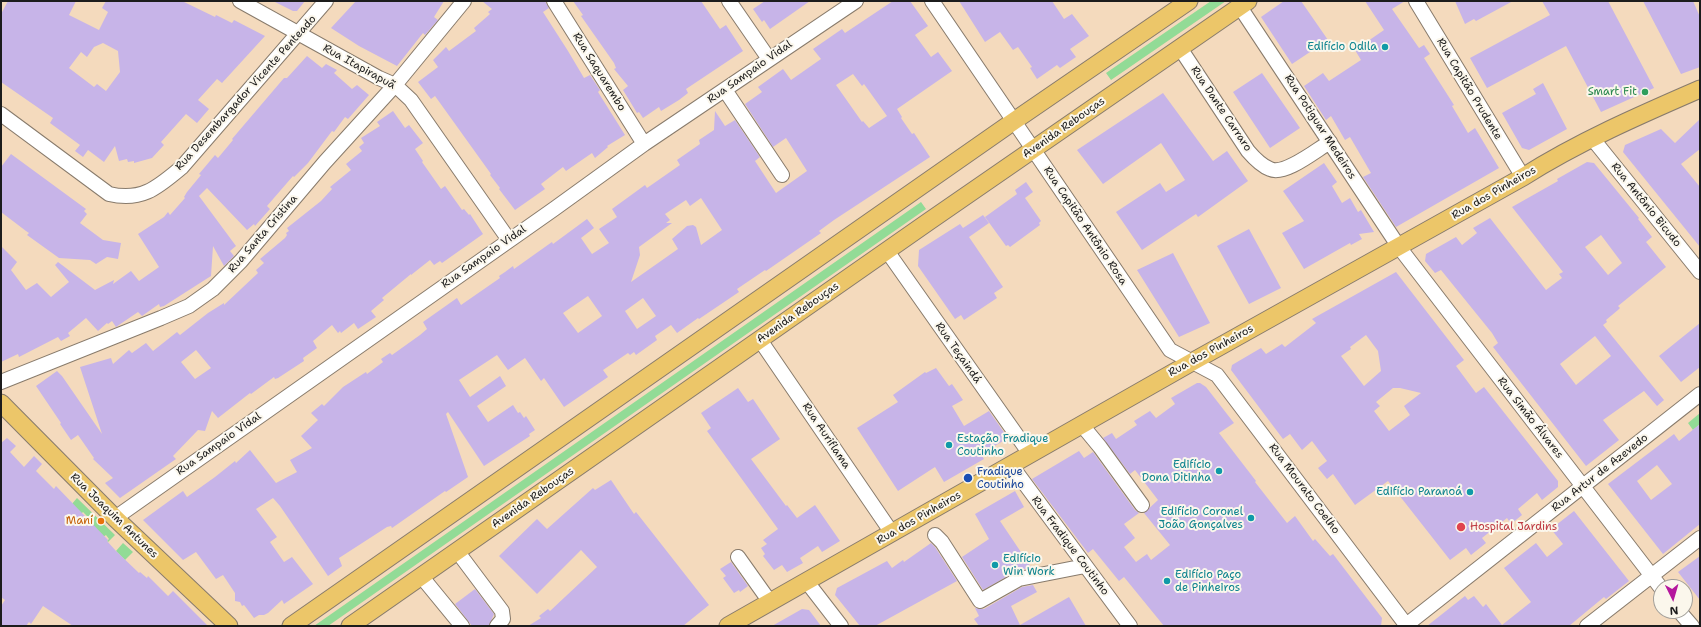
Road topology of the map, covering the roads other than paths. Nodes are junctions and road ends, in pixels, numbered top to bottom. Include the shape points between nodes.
1 (240, 1) edge
2 (326, 1) edge
3 (464, 1) edge
4 (554, 1) edge
5 (729, 1) edge
6 (856, 1) edge
7 (932, 1) edge
8 (1189, 1) edge
9 (1416, 1) edge
10 (1244, 4) edge
11 (299, 33) junction
12 (1180, 48) junction
13 (769, 59) junction
14 (395, 85) junction
15 (1700, 89) edge
16 (725, 90) junction
17 (1, 114) edge
18 (1014, 121) junction
19 (1592, 138) junction
20 (1330, 142) junction
21 (644, 144) junction
22 (1033, 149) junction
23 (782, 175) dead end
24 (1523, 178) junction
25 (509, 240) junction
26 (1399, 247) junction
27 (887, 251) junction
28 (1700, 272) edge
29 (760, 340) junction
30 (1192, 362) junction
31 (1, 382) edge
32 (1700, 394) edge
33 (1, 403) edge
34 (1081, 424) junction
35 (1030, 454) junction
36 (1011, 465) junction
37 (1583, 486) junction
38 (1142, 505) dead end
39 (116, 518) junction
40 (892, 533) junction
41 (936, 535) dead end
42 (1700, 538) edge
43 (458, 551) junction
44 (738, 557) dead end
45 (1085, 566) junction
46 (421, 576) junction
47 (1651, 576) junction
48 (1654, 579) edge
49 (807, 582) junction
50 (770, 602) junction
51 (229, 626) edge
52 (291, 626) edge
53 (350, 626) edge
54 (462, 626) edge
55 (497, 626) edge
56 (728, 626) edge
57 (841, 626) edge
58 (1130, 626) edge
59 (1406, 626) edge
60 (1587, 626) edge

1 - 11 street, Rua Itapirapuã
2 - 11 street, Rua Desembargador Vicente Penteado
3 - 14 street, Rua Santa Cristina
4 - 21 street, Rua Saquarembo
5 - 13 street
6 - 13 street, Rua Sampaio Vidal
7 - 18 street, Rua Capitão Antônio Rosa
8 - 18 main road
9 - 24 street, Rua Capitão Prudente
10 - 12 main road, Avenida Rebouças
10 - 20 street, Rua Potiguar Medeiros
11 - 14 street, Rua Itapirapuã
11 - 17 street, Rua Desembargador Vicente Penteado via 182,167 161,184 139,195 124,197 109,194
12 - 20 street, Rua Dante Carraro via 1248,151 1270,169 1278,171 1288,168
12 - 22 main road, Avenida Rebouças
13 - 16 street, Rua Sampaio Vidal
14 - 25 street, Rua Itapirapuã via 424,116
14 - 31 street, Rua Santa Cristina via 241,261 213,289 189,306
15 - 19 main road, Rua dos Pinheiros
16 - 21 street, Rua Sampaio Vidal
16 - 23 street
18 - 22 street, Rua Capitão Antônio Rosa
18 - 52 main road
19 - 24 main road, Rua dos Pinheiros
19 - 28 street, Rua Antônio Bicudo
20 - 26 street, Rua Potiguar Medeiros
21 - 25 street, Rua Sampaio Vidal
22 - 27 main road, Avenida Rebouças
22 - 30 street, Rua Capitão Antônio Rosa via 1170,350
24 - 26 main road, Rua dos Pinheiros
25 - 39 street, Rua Sampaio Vidal
26 - 30 main road, Rua dos Pinheiros
26 - 37 street, Rua Simão Álvares
27 - 29 main road, Avenida Rebouças
27 - 35 street, Rua Teçaindá
29 - 40 street, Rua Auriflama
29 - 43 main road, Avenida Rebouças
30 - 34 main road, Rua dos Pinheiros
30 - 59 street, Rua Mourato Coelho via 1217,375
32 - 37 street, Rua Artur de Azevedo
33 - 39 main road, Rua Joaquim Antunes
34 - 35 main road, Rua dos Pinheiros
34 - 38 street
35 - 36 main road, Rua dos Pinheiros
36 - 40 main road, Rua dos Pinheiros
36 - 45 street, Rua Fradique Coutinho
37 - 47 street, Rua Simão Álvares
37 - 59 street, Rua Artur de Azevedo
39 - 51 main road, Rua Joaquim Antunes
40 - 49 main road, Rua dos Pinheiros
41 - 45 street via 980,602 1019,579
42 - 47 street
43 - 46 main road, Avenida Rebouças
43 - 55 street via 502,611 503,619
44 - 50 street
45 - 58 street, Rua Fradique Coutinho
46 - 53 main road, Avenida Rebouças
46 - 54 street
47 - 48 street, Rua Simão Álvares
47 - 60 street
49 - 50 main road, Rua dos Pinheiros
49 - 57 street
50 - 56 main road, Rua dos Pinheiros

